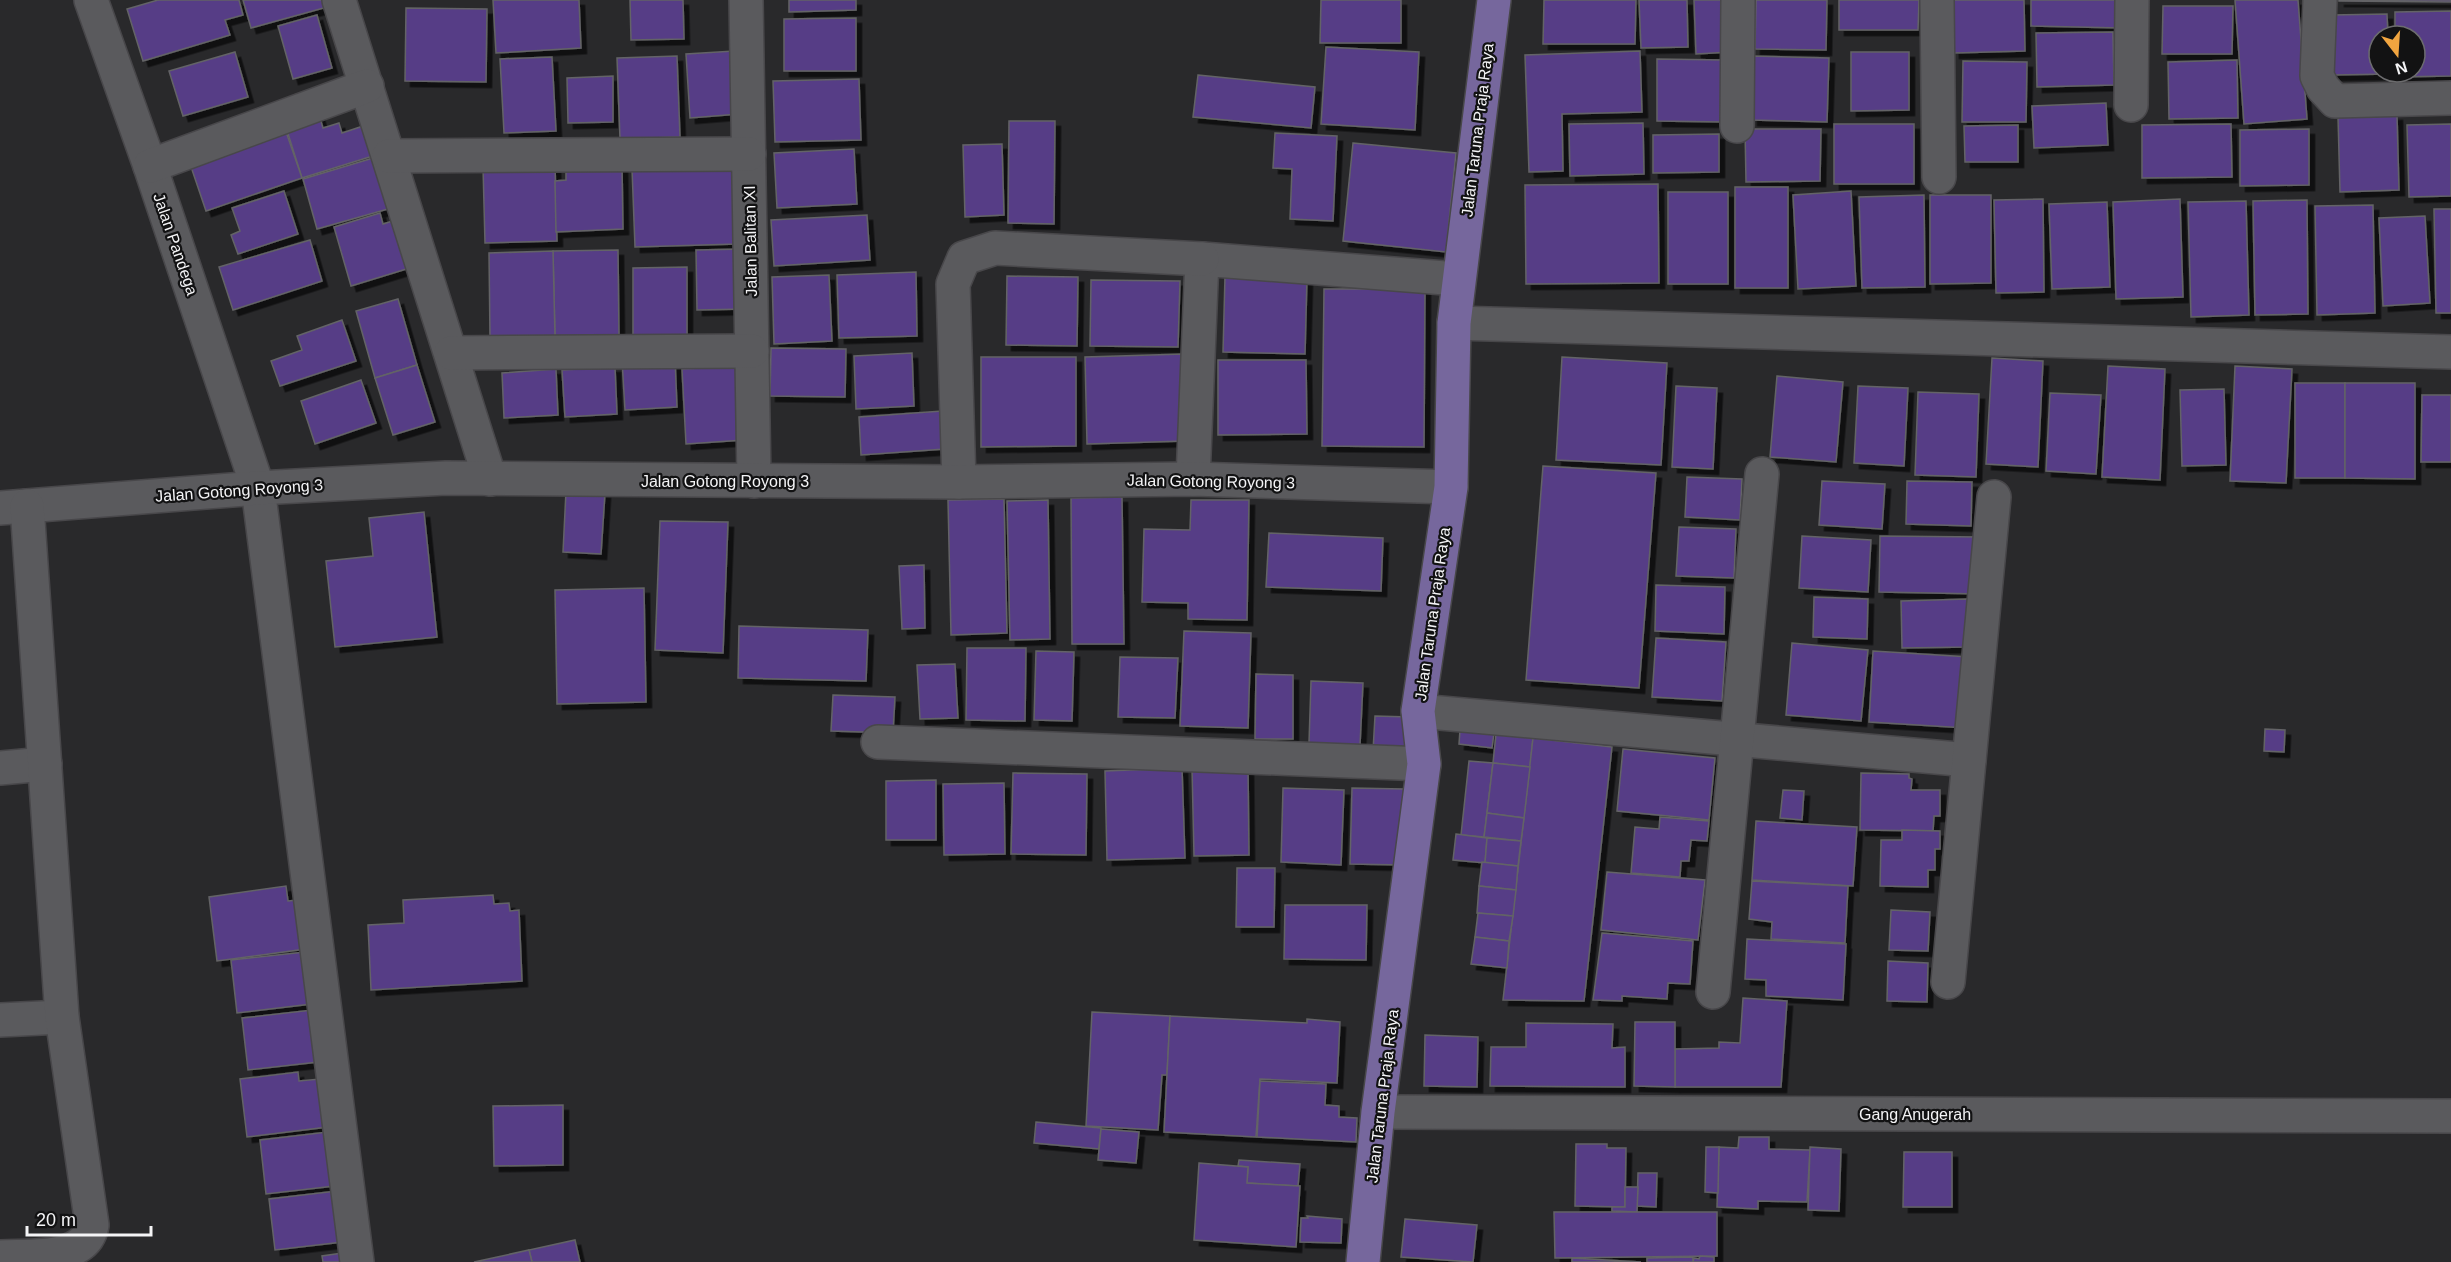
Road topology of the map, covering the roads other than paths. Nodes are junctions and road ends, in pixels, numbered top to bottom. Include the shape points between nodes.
1 (91, 0) edge
2 (339, 0) edge
3 (746, 0) edge
4 (1494, 0) edge
5 (1738, 0) edge
6 (1937, 0) edge
7 (2132, 0) edge
8 (2320, 0) edge
9 (367, 86) junction
10 (2451, 98) edge
11 (2131, 105) dead end
12 (1737, 126) dead end
13 (749, 154) junction
14 (389, 156) junction
15 (150, 166) junction
16 (1939, 177) dead end
17 (1202, 259) junction
18 (1458, 279) junction
19 (1454, 323) junction
20 (752, 351) junction
21 (2451, 352) edge
22 (451, 353) junction
23 (1762, 474) dead end
24 (490, 479) junction
25 (1193, 479) junction
26 (754, 481) junction
27 (959, 482) junction
28 (1451, 487) junction
29 (258, 488) junction
30 (1994, 497) dead end
31 (14, 507) edge
32 (1418, 711) junction
33 (1737, 740) junction
34 (878, 742) dead end
35 (1969, 760) junction
36 (45, 764) junction
37 (1424, 764) junction
38 (0, 768) edge
39 (1948, 982) dead end
40 (1713, 992) dead end
41 (62, 1017) junction
42 (0, 1020) edge
43 (1378, 1112) junction
44 (2451, 1116) edge
45 (0, 1257) edge
46 (357, 1262) edge
47 (1364, 1262) edge

1 - 15 street, Jalan Pandega
2 - 9 street
3 - 13 street, Jalan Balitan XI
4 - 18 main road, Jalan Taruna Praja Raya
5 - 12 street
6 - 16 street
7 - 11 street
8 - 10 street via 2317,76 2335,100
9 - 14 street
9 - 15 street
13 - 14 street
13 - 20 street, Jalan Balitan XI
14 - 22 street
15 - 29 street, Jalan Pandega
17 - 18 street
17 - 25 street
17 - 27 street via 995,248 964,258 953,284
18 - 19 main road, Jalan Taruna Praja Raya
19 - 21 street
19 - 28 main road, Jalan Taruna Praja Raya
20 - 22 street
20 - 26 street, Jalan Balitan XI
22 - 24 street
23 - 33 street
24 - 26 street, Jalan Gotong Royong 3
24 - 29 street, Jalan Gotong Royong 3
25 - 27 street, Jalan Gotong Royong 3
25 - 28 street, Jalan Gotong Royong 3
26 - 27 street, Jalan Gotong Royong 3
28 - 32 main road, Jalan Taruna Praja Raya
29 - 31 street, Jalan Gotong Royong 3
29 - 46 street, Jalan Pandega
30 - 35 street
31 - 36 street
32 - 33 street
32 - 37 main road, Jalan Taruna Praja Raya
33 - 35 street
33 - 40 street
34 - 37 street
35 - 39 street
36 - 38 street
36 - 41 street
37 - 43 main road, Jalan Taruna Praja Raya
41 - 42 street
41 - 45 street via 92,1225 90,1235 79,1248 66,1253
43 - 44 street, Gang Anugerah
43 - 47 main road, Jalan Taruna Praja Raya

